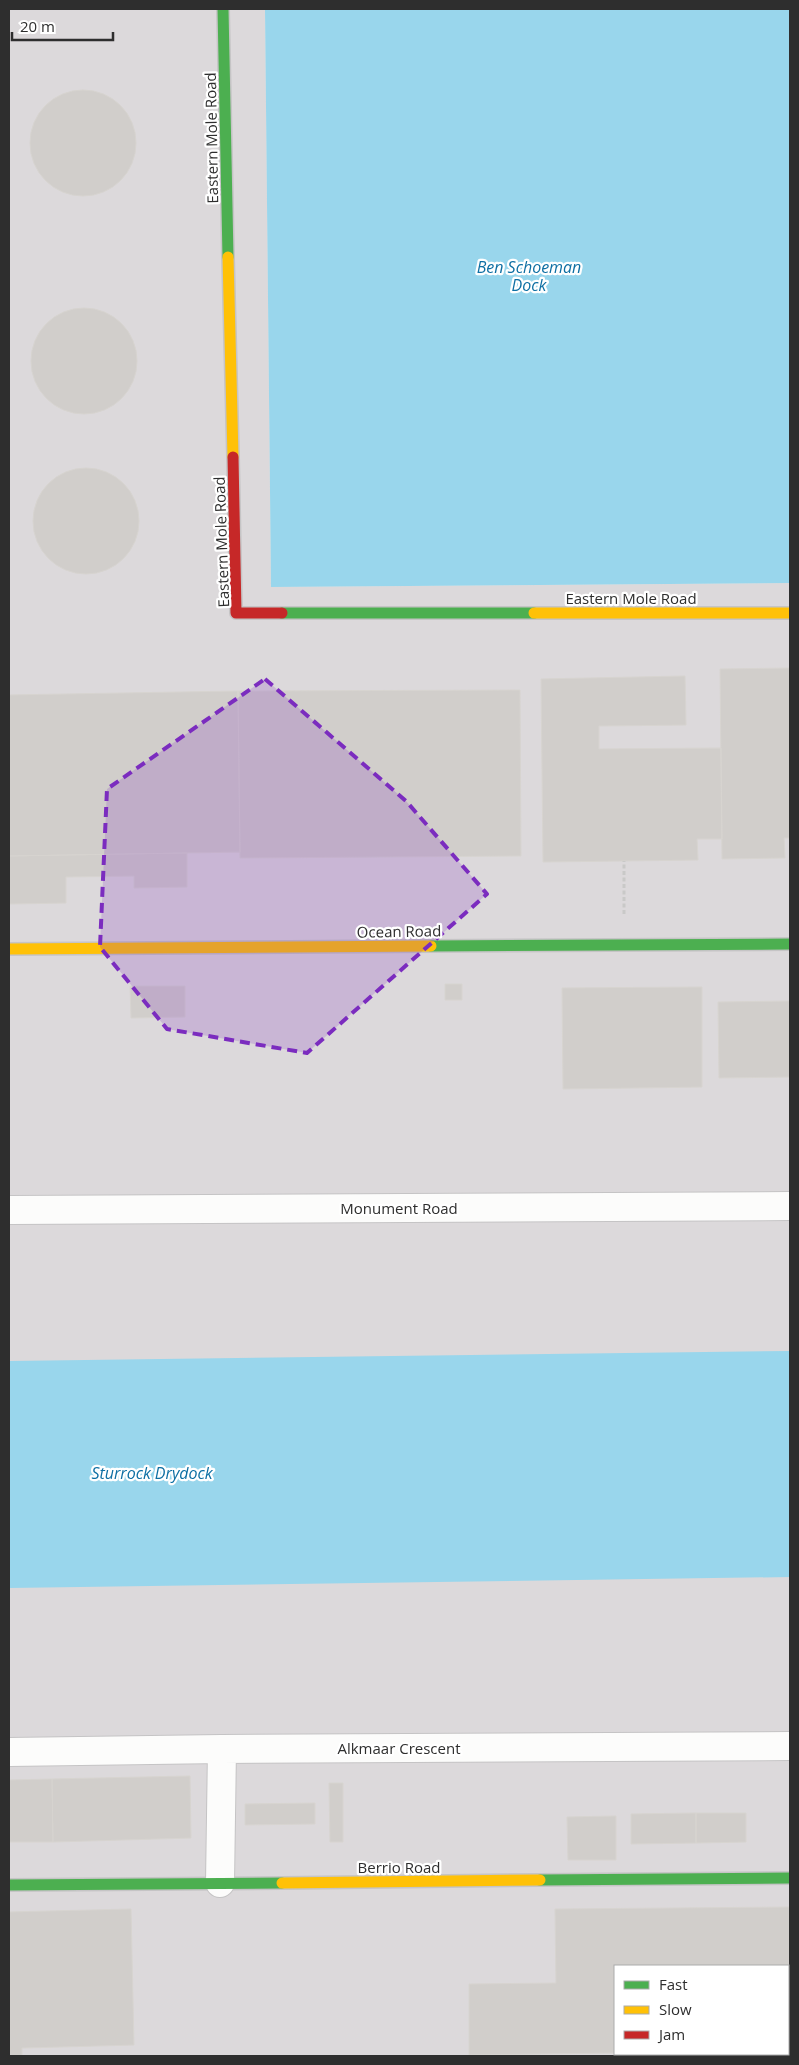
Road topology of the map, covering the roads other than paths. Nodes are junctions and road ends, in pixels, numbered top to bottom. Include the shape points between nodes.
1 (223, 9) edge
2 (790, 612) edge
3 (790, 944) edge
4 (9, 949) edge
5 (790, 1206) edge
6 (9, 1210) edge
7 (790, 1746) edge
8 (222, 1749) junction
9 (9, 1752) edge
10 (790, 1878) edge
11 (220, 1883) junction
12 (9, 1885) edge

1 - 2 street, Eastern Mole Road via 236,613
3 - 4 street, Ocean Road
5 - 6 street, Monument Road
7 - 8 street, Alkmaar Crescent
8 - 9 street, Alkmaar Crescent
8 - 11 street
10 - 11 street, Berrio Road
11 - 12 street, Berrio Road

